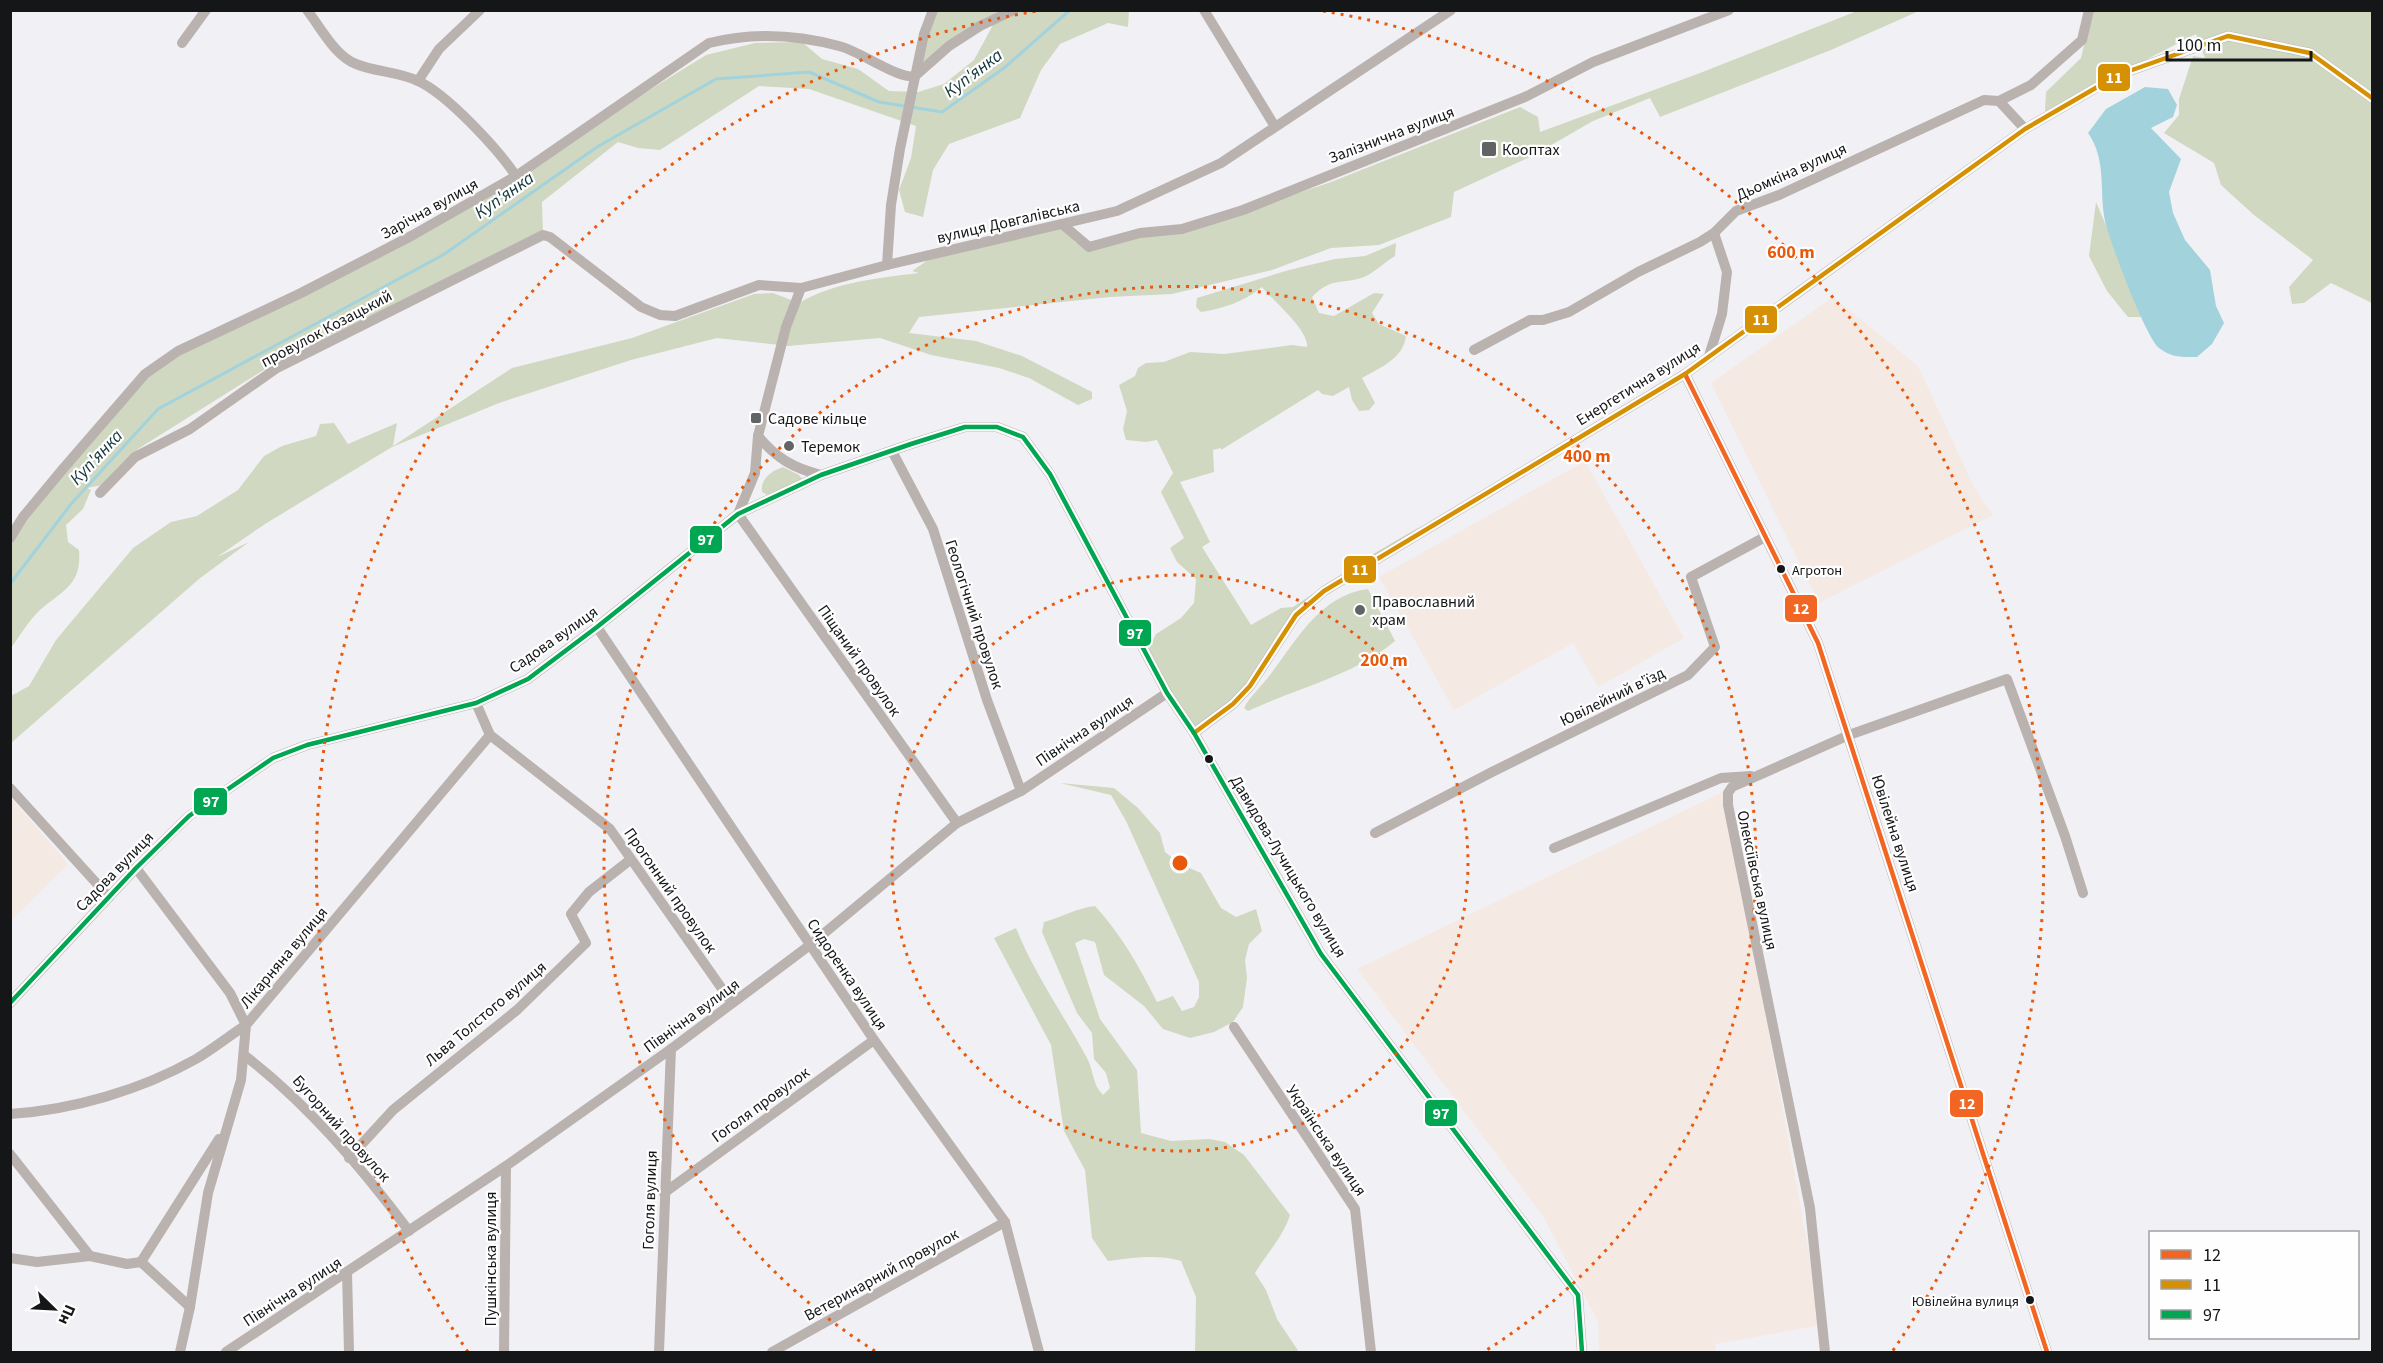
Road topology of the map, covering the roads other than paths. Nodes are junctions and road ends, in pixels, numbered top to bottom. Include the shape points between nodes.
1 (206, 10) edge
2 (307, 10) edge
3 (480, 10) edge
4 (933, 10) edge
5 (1014, 10) edge
6 (1204, 10) edge
7 (1451, 10) edge
8 (1729, 10) edge
9 (2089, 10) edge
10 (182, 43) dead end
11 (915, 76) junction
12 (418, 81) junction
13 (2373, 98) edge
14 (1999, 101) junction
15 (1275, 125) junction
16 (2025, 129) junction
17 (516, 176) junction
18 (1062, 224) junction
19 (1714, 233) junction
20 (550, 237) joint
21 (887, 265) junction
22 (801, 288) junction
23 (1474, 350) dead end
24 (1709, 356) junction
25 (1685, 374) junction
26 (758, 436) junction
27 (1023, 437) joint
28 (892, 451) junction
29 (821, 475) junction
30 (100, 493) dead end
31 (738, 514) junction
32 (1765, 537) junction
33 (10, 538) edge
34 (597, 627) junction
35 (1167, 693) junction
36 (476, 703) junction
37 (1194, 733) junction
38 (490, 735) junction
39 (1849, 735) junction
40 (1757, 776) junction
41 (10, 788) edge
42 (1021, 791) junction
43 (957, 823) junction
44 (1375, 833) dead end
45 (1554, 848) dead end
46 (630, 860) junction
47 (136, 868) junction
48 (2083, 893) dead end
49 (109, 897) junction
50 (810, 945) junction
51 (10, 1003) edge
52 (732, 1003) junction
53 (246, 1025) junction
54 (1234, 1027) dead end
55 (874, 1040) junction
56 (671, 1048) junction
57 (244, 1055) junction
58 (10, 1114) edge
59 (226, 1128) junction
60 (10, 1154) edge
61 (349, 1158) junction
62 (506, 1166) junction
63 (664, 1193) junction
64 (1005, 1222) junction
65 (409, 1231) junction
66 (90, 1256) junction
67 (10, 1258) edge
68 (141, 1262) junction
69 (347, 1272) junction
70 (190, 1307) junction
71 (180, 1353) edge
72 (226, 1353) edge
73 (349, 1353) edge
74 (504, 1353) edge
75 (659, 1353) edge
76 (772, 1353) edge
77 (1039, 1353) edge
78 (1371, 1353) edge
79 (1582, 1353) edge
80 (1825, 1353) edge
81 (2047, 1353) edge

1 - 10 street
2 - 12 street via 341,54 354,63
3 - 12 street via 439,49
4 - 11 street
5 - 11 street via 949,46
6 - 15 street
7 - 15 street, вулиця Довгалівська
8 - 18 street, Залізнична вулиця via 1593,62 1525,97 1244,210 1182,229 1140,233 1089,247
9 - 14 street, Дьомкіна вулиця via 2082,40 2031,85
11 - 17 street, Зарічна вулиця via 905,78 839,46 763,34 734,36 709,43
11 - 21 street via 891,205
12 - 17 street via 441,96 493,146
13 - 16 street, Енергетична вулиця via 2310,53 2228,36 2118,75
14 - 16 street
14 - 19 street, Дьомкіна вулиця via 1984,100 1736,211
15 - 18 street, вулиця Довгалівська via 1221,163 1117,211
16 - 24 street, Енергетична вулиця
17 - 33 street, Зарічна вулиця via 331,278 178,351 145,374 62,470
18 - 21 street, вулиця Довгалівська
19 - 23 street, Дьомкіна вулиця via 1569,312 1530,320
19 - 24 street via 1727,272 1722,314
20 - 22 street, вулиця Довгалівська via 641,308 660,315 675,316 759,285
20 - 30 street, провулок Козацький via 543,235 527,241 277,368 190,429 135,457
21 - 22 street, вулиця Довгалівська
22 - 26 street via 786,327
24 - 25 street, Енергетична вулиця
25 - 32 street, Ювілейна вулиця
25 - 37 street, Енергетична вулиця via 1324,591 1296,615 1250,686
26 - 29 street via 774,456
26 - 31 street via 755,473
27 - 28 street, Садова вулиця via 997,427 965,427
27 - 35 street, Давидова-Лучицького вулиця via 1050,474
28 - 29 street, Садова вулиця
28 - 42 street, Геологічний провулок via 933,529 987,700
29 - 31 street, Садова вулиця
31 - 34 street, Садова вулиця
31 - 43 street, Піщаний провулок
32 - 39 street, Ювілейна вулиця via 1818,644
32 - 44 street, Ювілейний в'їзд via 1691,577 1715,646 1688,675
34 - 36 street, Садова вулиця via 528,679
34 - 50 street, Сидоренка вулиця
35 - 37 street, Давидова-Лучицького вулиця
35 - 42 street, Північна вулиця
36 - 38 street, Прогонний провулок
36 - 47 street, Садова вулиця via 307,745 273,758 189,816
37 - 79 street, Давидова-Лучицького вулиця via 1321,954 1578,1295
38 - 46 street, Прогонний провулок via 610,829
38 - 53 street, Лікарняна вулиця
39 - 40 street, Олексіївська вулиця
39 - 48 street, Олексіївська вулиця via 2007,679 2066,836
39 - 81 street, Ювілейна вулиця
40 - 45 street via 1721,778
40 - 80 street, Олексіївська вулиця via 1732,787 1728,805 1810,1208
41 - 49 street
42 - 43 street, Північна вулиця
43 - 50 street, Північна вулиця
46 - 52 street, Прогонний провулок
46 - 61 street, Льва Толстого вулиця via 589,892 571,914 586,943 517,1010 393,1110
47 - 49 street, Садова вулиця
47 - 53 street via 230,993
49 - 51 street, Садова вулиця
50 - 52 street, Північна вулиця
50 - 55 street, Сидоренка вулиця
52 - 56 street, Північна вулиця
53 - 57 street, Лікарняна вулиця
53 - 58 street via 159,1078 48,1111
54 - 78 street, Українська вулиця via 1354,1209
55 - 63 street, Гоголя провулок
55 - 64 street, Сидоренка вулиця
56 - 62 street, Північна вулиця
56 - 63 street, Гоголя вулиця
57 - 59 street, Лікарняна вулиця via 241,1080
57 - 61 street, Бугорний провулок via 280,1083
59 - 68 street
59 - 70 street, Лікарняна вулиця via 208,1193
60 - 66 street
61 - 65 street, Бугорний провулок
62 - 65 street, Північна вулиця
62 - 74 street, Пушкінська вулиця
63 - 75 street, Гоголя вулиця
64 - 76 street, Ветеринарний провулок
64 - 77 street, Сидоренка вулиця
65 - 69 street, Північна вулиця
66 - 67 street via 37,1262
66 - 68 street via 127,1264
68 - 70 street
69 - 72 street, Північна вулиця
69 - 73 street
70 - 71 street, Лікарняна вулиця

